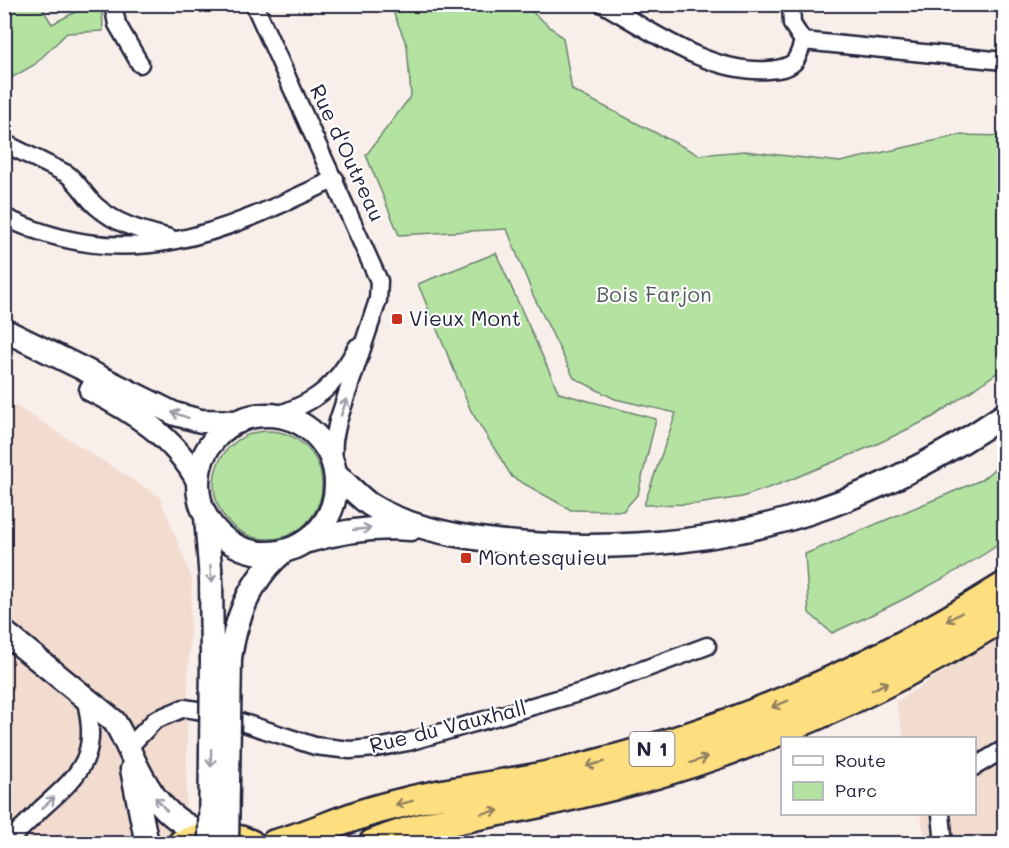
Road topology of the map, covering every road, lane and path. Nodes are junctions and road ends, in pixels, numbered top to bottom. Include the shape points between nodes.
1 (113, 4) edge
2 (254, 4) edge
3 (603, 4) edge
4 (791, 4) edge
5 (803, 41) junction
6 (1005, 61) edge
7 (140, 64) dead end
8 (4, 143) edge
9 (335, 179) junction
10 (4, 217) edge
11 (180, 240) junction
12 (370, 322) junction
13 (4, 330) edge
14 (4, 346) edge
15 (1005, 415) edge
16 (274, 416) junction
17 (238, 422) junction
18 (334, 469) junction
19 (198, 481) junction
20 (205, 515) junction
21 (442, 532) junction
22 (295, 547) junction
23 (1005, 587) edge
24 (1005, 616) edge
25 (4, 632) edge
26 (707, 646) dead end
27 (221, 658) junction
28 (85, 697) junction
29 (1005, 749) edge
30 (129, 750) junction
31 (976, 766) edge
32 (941, 815) edge
33 (207, 842) edge
34 (4, 843) edge
35 (147, 843) edge
36 (250, 843) edge
37 (275, 843) edge
38 (373, 843) edge
39 (944, 843) edge

1 - 7 street via 117,24
2 - 9 street, Rue d'Outreau
3 - 5 street via 694,54 735,69 782,69 797,57
4 - 5 street via 792,24
5 - 6 street
8 - 11 street via 67,174 97,207 120,223
9 - 11 street via 236,224
9 - 12 street, Rue d'Outreau via 379,281 378,300
10 - 11 street via 35,230 88,242 131,246
12 - 16 street, Rue d'Outreau via 348,363 321,394
18 -> 12 street, Rue d'Outreau via 338,422
17 -> 13 main road via 201,421 175,414
14 - 19 main road via 138,416 161,435
15 - 21 main road via 942,455 872,489 785,521 741,531 652,545 592,547 488,540
16 - 17 main road
16 - 18 main road via 295,421 313,433 326,449
17 - 19 main road via 210,446 202,460
18 - 21 main road via 371,505
18 - 22 main road via 335,493 330,512 320,529
19 - 20 main road
20 - 22 main road via 216,531 236,546 260,553
20 -> 27 main road
22 -> 21 main road via 340,532 374,528
22 - 27 main road via 268,566 249,594
23 -> 37 highway, N 1 via 857,670 773,707 682,740 568,771 377,809
38 -> 24 highway, N 1 via 433,824 626,782 725,751 864,694
25 - 28 main road
26 - 30 street, Rue du Vauxhall via 585,691 392,745 350,750 315,746 210,712 184,708 155,720
27 - 33 main road, bridge
28 - 30 main road via 114,721
34 -> 28 street via 81,770 90,741
29 - 31 street
33 -> 30 main road via 162,807
30 - 35 main road
32 - 39 street
33 - 36 highway via 230,837

